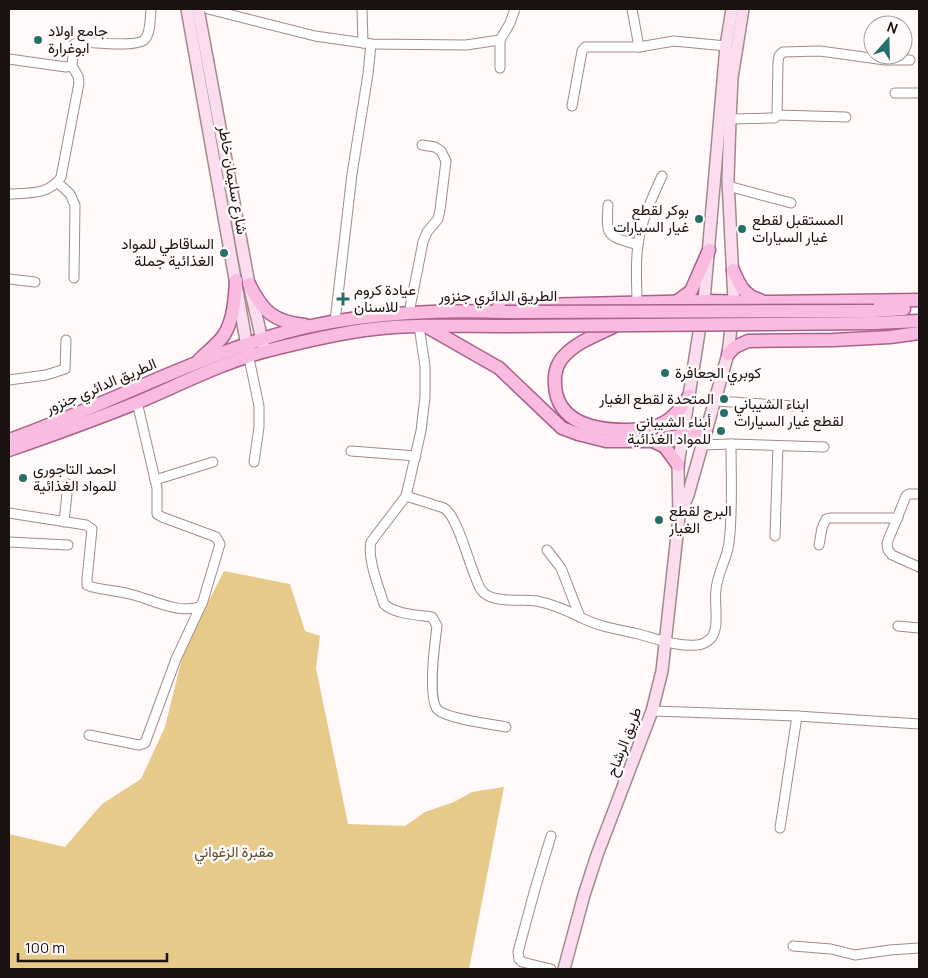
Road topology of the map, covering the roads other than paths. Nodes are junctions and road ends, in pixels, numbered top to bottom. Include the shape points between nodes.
1 (151, 9) edge
2 (187, 9) edge
3 (198, 9) edge
4 (208, 9) edge
5 (362, 9) edge
6 (515, 9) edge
7 (632, 9) edge
8 (732, 9) edge
9 (743, 9) edge
10 (500, 40) junction
11 (367, 43) junction
12 (726, 46) junction
13 (639, 47) junction
14 (863, 57) edge
15 (9, 59) edge
16 (72, 66) junction
17 (500, 68) dead end
18 (895, 93) dead end
19 (919, 93) edge
20 (572, 106) dead end
21 (777, 115) junction
22 (846, 117) dead end
23 (730, 119) junction
24 (422, 145) dead end
25 (662, 176) dead end
26 (58, 182) junction
27 (728, 186) junction
28 (9, 194) edge
29 (791, 203) dead end
30 (608, 205) dead end
31 (638, 245) junction
32 (709, 250) junction
33 (733, 270) junction
34 (74, 278) dead end
35 (9, 279) edge
36 (236, 280) junction
37 (35, 282) dead end
38 (249, 284) junction
39 (919, 300) edge
40 (704, 301) junction
41 (734, 301) junction
42 (676, 302) junction
43 (770, 302) junction
44 (637, 304) junction
45 (919, 308) edge
46 (409, 312) junction
47 (445, 312) junction
48 (874, 317) junction
49 (335, 321) junction
50 (919, 321) edge
51 (313, 325) junction
52 (423, 326) junction
53 (615, 326) junction
54 (919, 333) edge
55 (262, 339) junction
56 (66, 340) dead end
57 (248, 344) junction
58 (264, 352) junction
59 (728, 354) junction
60 (249, 358) junction
61 (195, 364) junction
62 (9, 380) edge
63 (689, 396) junction
64 (716, 401) junction
65 (137, 402) junction
66 (793, 406) dead end
67 (706, 431) junction
68 (683, 435) junction
69 (9, 440) edge
70 (653, 440) junction
71 (731, 444) junction
72 (702, 445) junction
73 (778, 446) junction
74 (824, 447) dead end
75 (9, 450) edge
76 (351, 451) dead end
77 (416, 456) junction
78 (213, 462) dead end
79 (254, 462) dead end
80 (678, 465) junction
81 (154, 480) junction
82 (68, 484) dead end
83 (919, 494) edge
84 (406, 496) junction
85 (9, 513) edge
86 (679, 518) junction
87 (898, 518) junction
88 (64, 522) junction
89 (774, 536) dead end
90 (9, 542) edge
91 (819, 544) dead end
92 (68, 545) dead end
93 (547, 550) dead end
94 (919, 567) edge
95 (199, 607) junction
96 (580, 617) junction
97 (898, 626) dead end
98 (919, 628) edge
99 (666, 642) junction
100 (652, 711) junction
101 (797, 716) junction
102 (919, 724) edge
103 (506, 727) dead end
104 (89, 735) dead end
105 (780, 828) dead end
106 (551, 836) dead end
107 (793, 946) dead end
108 (919, 948) edge
109 (551, 969) edge
110 (564, 969) edge

1 - 16 street via 149,31 142,42 74,44
2 - 36 main road, شارع سليمان خاطر
3 - 38 main road, شارع سليمان خاطر
4 - 11 street via 306,34
5 - 11 street
6 - 10 street
7 - 13 street
8 - 12 main road
9 - 23 main road via 732,78
10 - 11 street via 466,45
10 - 17 street
11 - 49 street via 368,74 352,174
12 - 13 street via 674,41
12 - 32 main road
13 - 20 street via 584,47
14 - 21 street via 820,51 783,52 778,62
15 - 16 street
16 - 26 street via 78,83 65,160
18 - 19 street
21 - 22 street
21 - 23 street via 775,118
23 - 27 main road
24 - 46 street via 441,151 446,161 445,178 438,219 423,242
25 - 31 street
26 - 28 street via 33,193
26 - 34 street via 75,204
27 - 29 street
27 - 33 main road
30 - 31 street via 608,232
31 - 44 street
32 - 40 main road
32 - 42 main road via 691,291
33 - 41 main road
33 - 43 main road via 746,293
35 - 37 street
36 - 57 main road, شارع سليمان خاطر
36 - 61 main road via 235,301 228,327
38 - 51 main road via 258,301 274,316 289,323
38 - 55 main road, شارع سليمان خاطر
39 - 43 main road
40 - 41 main road
40 - 42 main road
40 - 63 main road
41 - 43 main road
41 - 59 main road
42 - 44 main road
44 - 47 main road via 499,306
45 - 48 main road, الطريق الدائري جنزور
46 - 47 main road, الطريق الدائري جنزور
46 - 49 main road, الطريق الدائري جنزور
47 - 48 main road, الطريق الدائري جنزور, bridge
48 - 50 main road, الطريق الدائري جنزور
48 - 53 main road, الطريق الدائري جنزور, bridge
49 - 51 main road, الطريق الدائري جنزور
51 - 55 main road, الطريق الدائري جنزور
52 - 53 main road, الطريق الدائري جنزور, bridge
52 - 58 main road, الطريق الدائري جنزور via 373,329
52 - 70 main road via 499,368 562,428 606,441
52 - 77 street via 425,397
53 - 63 main road via 573,348 559,362 554,375 555,387 558,401 570,417 590,427 613,430 650,428 672,417
54 - 59 main road via 858,339 748,341
55 - 57 main road, الطريق الدائري جنزور
55 - 58 main road, شارع سليمان خاطر
56 - 62 street via 65,369
57 - 60 main road, شارع سليمان خاطر
57 - 61 main road, الطريق الدائري جنزور
58 - 60 main road, الطريق الدائري جنزور
59 - 64 main road
60 - 65 main road, الطريق الدائري جنزور via 208,371
60 - 79 street via 258,406
61 - 69 main road, الطريق الدائري جنزور
63 - 68 main road
64 - 66 street
64 - 67 main road
65 - 75 main road, الطريق الدائري جنزور
65 - 81 street
67 - 68 main road
67 - 72 main road
68 - 70 main road
68 - 80 main road
70 - 80 main road via 665,447
71 - 72 street
71 - 73 street
71 - 99 street via 729,545 716,588 715,633 706,643 698,645
72 - 86 main road
73 - 74 street
73 - 89 street
76 - 77 street
77 - 84 street
78 - 81 street
80 - 86 main road
81 - 95 street via 158,515 219,540 212,574
82 - 88 street
83 - 87 street via 906,496
84 - 96 street via 449,511 483,593 491,597 536,601
84 - 103 street via 370,548 384,604 434,620 437,626 433,662 434,704 439,711 449,716
85 - 88 street
86 - 99 main road, طريق الرشاح
87 - 91 street via 830,518 822,528
87 - 94 street via 887,543 888,550
88 - 95 street via 92,529 89,586 172,606
90 - 92 street
93 - 96 street via 561,568
95 - 104 street via 145,742 139,745
96 - 99 street via 608,628
97 - 98 street
99 - 100 main road, طريق الرشاح
100 - 101 street
100 - 110 main road, طريق الرشاح via 597,855
101 - 102 street
101 - 105 street
106 - 109 street via 518,952 522,962
107 - 108 street via 855,955

